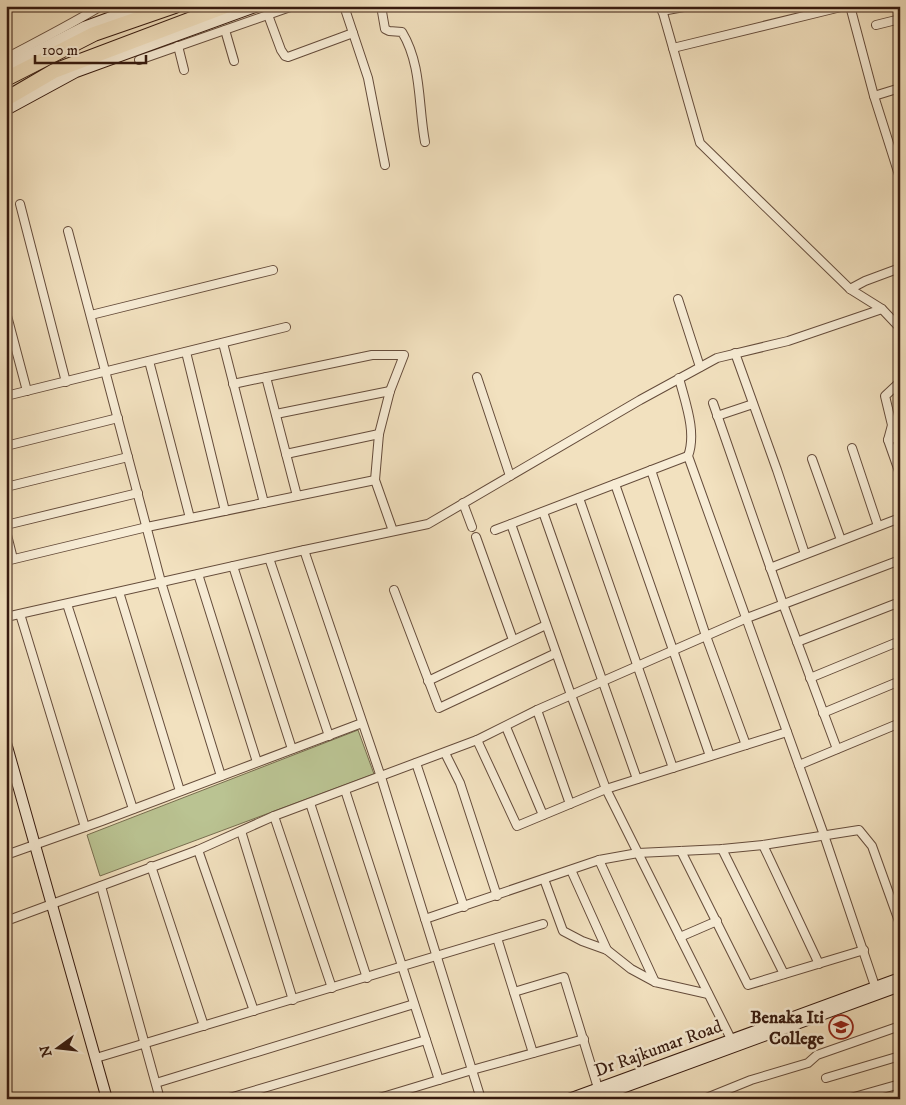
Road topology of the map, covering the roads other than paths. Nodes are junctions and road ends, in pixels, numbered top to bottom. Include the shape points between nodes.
1 (101, 6) edge
2 (140, 6) edge
3 (175, 6) edge
4 (226, 6) edge
5 (258, 6) edge
6 (293, 6) edge
7 (344, 6) edge
8 (381, 6) edge
9 (689, 6) edge
10 (845, 6) edge
11 (850, 6) edge
12 (662, 9) edge
13 (268, 15) junction
14 (900, 19) edge
15 (876, 25) dead end
16 (225, 30) junction
17 (353, 33) junction
18 (178, 46) junction
19 (673, 48) junction
20 (6, 58) edge
21 (139, 60) dead end
22 (234, 61) dead end
23 (6, 67) edge
24 (184, 70) dead end
25 (6, 79) edge
26 (900, 88) edge
27 (874, 96) junction
28 (6, 99) edge
29 (6, 110) edge
30 (425, 142) dead end
31 (385, 165) dead end
32 (900, 178) edge
33 (20, 204) dead end
34 (68, 231) dead end
35 (900, 268) edge
36 (273, 270) dead end
37 (850, 290) junction
38 (678, 299) dead end
39 (882, 308) junction
40 (6, 312) edge
41 (90, 314) junction
42 (286, 327) dead end
43 (899, 327) edge
44 (900, 336) edge
45 (223, 343) junction
46 (186, 352) junction
47 (735, 353) junction
48 (149, 361) junction
49 (700, 367) junction
50 (106, 372) junction
51 (266, 377) junction
52 (477, 377) dead end
53 (679, 378) junction
54 (66, 382) junction
55 (900, 382) edge
56 (233, 384) junction
57 (390, 390) junction
58 (27, 391) junction
59 (6, 396) edge
60 (713, 404) dead end
61 (753, 404) junction
62 (276, 414) junction
63 (717, 416) junction
64 (118, 418) junction
65 (379, 434) junction
66 (900, 436) edge
67 (888, 440) junction
68 (6, 446) edge
69 (852, 448) dead end
70 (286, 454) junction
71 (688, 456) junction
72 (128, 457) junction
73 (812, 459) dead end
74 (650, 470) junction
75 (900, 474) edge
76 (510, 476) junction
77 (375, 480) junction
78 (615, 484) junction
79 (6, 487) edge
80 (138, 493) junction
81 (297, 496) junction
82 (579, 498) junction
83 (264, 503) junction
84 (464, 503) junction
85 (225, 511) junction
86 (543, 512) junction
87 (190, 518) junction
88 (900, 518) edge
89 (511, 524) junction
90 (6, 525) edge
91 (878, 526) junction
92 (147, 527) junction
93 (472, 527) dead end
94 (495, 530) dead end
95 (6, 531) edge
96 (393, 531) junction
97 (476, 537) dead end
98 (841, 540) junction
99 (304, 550) junction
100 (805, 554) junction
101 (269, 558) junction
102 (10, 560) edge
103 (900, 560) edge
104 (233, 566) junction
105 (770, 568) junction
106 (198, 574) junction
107 (161, 582) junction
108 (394, 590) dead end
109 (119, 592) junction
110 (900, 602) edge
111 (67, 604) junction
112 (782, 604) junction
113 (20, 614) junction
114 (6, 618) edge
115 (747, 618) junction
116 (546, 625) junction
117 (706, 636) junction
118 (513, 640) junction
119 (900, 641) edge
120 (797, 642) junction
121 (672, 651) junction
122 (556, 652) junction
123 (638, 666) junction
124 (810, 678) junction
125 (428, 681) junction
126 (602, 681) junction
127 (900, 681) edge
128 (571, 695) junction
129 (537, 710) junction
130 (823, 713) junction
131 (362, 723) junction
132 (900, 723) edge
133 (506, 727) junction
134 (787, 732) junction
135 (329, 736) junction
136 (477, 740) junction
137 (6, 743) edge
138 (746, 744) junction
139 (292, 749) junction
140 (837, 749) junction
141 (445, 753) junction
142 (710, 756) junction
143 (257, 762) junction
144 (416, 763) junction
145 (799, 765) junction
146 (673, 768) junction
147 (221, 776) junction
148 (381, 777) junction
149 (637, 779) junction
150 (606, 789) junction
151 (345, 790) junction
152 (180, 791) junction
153 (310, 803) junction
154 (570, 804) junction
155 (133, 809) junction
156 (543, 815) junction
157 (274, 816) junction
158 (85, 827) junction
159 (241, 831) junction
160 (824, 836) junction
161 (35, 843) junction
162 (763, 845) junction
163 (722, 849) junction
164 (198, 850) junction
165 (682, 851) junction
166 (638, 853) junction
167 (6, 855) edge
168 (599, 860) junction
169 (151, 866) junction
170 (571, 870) junction
171 (544, 879) junction
172 (101, 886) junction
173 (900, 895) edge
174 (497, 896) junction
175 (890, 897) junction
176 (53, 904) junction
177 (464, 907) junction
178 (425, 919) junction
179 (6, 921) edge
180 (716, 921) junction
181 (543, 924) dead end
182 (900, 924) edge
183 (680, 937) junction
184 (497, 938) junction
185 (607, 950) junction
186 (864, 950) junction
187 (437, 956) junction
188 (819, 964) junction
189 (402, 967) junction
190 (784, 974) junction
191 (367, 978) junction
192 (900, 978) edge
193 (655, 982) junction
194 (900, 986) edge
195 (332, 988) junction
196 (877, 990) junction
197 (514, 992) junction
198 (708, 994) junction
199 (293, 1000) junction
200 (414, 1004) junction
201 (254, 1011) junction
202 (204, 1026) junction
203 (900, 1026) edge
204 (584, 1039) junction
205 (426, 1040) junction
206 (732, 1042) junction
207 (145, 1044) junction
208 (533, 1053) junction
209 (900, 1056) edge
210 (96, 1058) junction
211 (472, 1070) junction
212 (826, 1078) dead end
213 (439, 1080) junction
214 (156, 1083) junction
215 (900, 1084) edge
216 (598, 1095) edge
217 (107, 1099) edge
218 (160, 1099) edge
219 (226, 1099) edge
220 (376, 1099) edge
221 (481, 1099) edge
222 (569, 1099) edge
223 (704, 1099) edge
224 (847, 1099) edge

1 - 20 street
2 - 23 street via 84,27
3 - 25 highway via 94,34
4 - 28 highway via 54,71
5 - 29 street via 81,70
6 - 13 street
7 - 17 street
8 - 30 street via 385,29 402,32 409,44 420,94
9 - 12 street
10 - 19 street
11 - 27 street
12 - 19 street
13 - 16 street
13 - 17 street via 281,50 288,57
14 - 15 street
16 - 18 street
16 - 22 street
17 - 31 street via 368,78
18 - 21 street
18 - 24 street
19 - 37 street via 700,143
26 - 27 street
27 - 32 street
33 - 54 street
34 - 41 street
35 - 37 street
36 - 41 street
37 - 39 street
38 - 49 street
39 - 43 street
39 - 47 street via 788,341
40 - 58 street
41 - 50 street
42 - 45 street
43 - 44 street
45 - 46 street
45 - 56 street
46 - 48 street
46 - 85 street
47 - 49 street
47 - 61 street
48 - 50 street
48 - 87 street
49 - 53 street
50 - 54 street
50 - 64 street
51 - 56 street
51 - 57 street via 372,355 404,355
51 - 62 street
52 - 76 street
53 - 71 street via 691,433
53 - 76 street
54 - 58 street
55 - 67 street via 885,396 892,426
56 - 83 street
57 - 62 street
57 - 65 street
58 - 59 street
60 - 63 street
61 - 63 street
61 - 100 street
62 - 70 street
63 - 105 street
64 - 68 street
64 - 72 street
65 - 70 street
65 - 77 street
66 - 67 street
67 - 75 street
69 - 91 street
70 - 81 street
71 - 74 street
71 - 115 street
72 - 79 street
72 - 80 street
73 - 98 street
74 - 78 street
74 - 117 street
76 - 84 street
77 - 81 street
77 - 96 street
78 - 82 street
78 - 121 street
80 - 90 street
80 - 92 street
81 - 83 street
82 - 86 street
82 - 123 street
83 - 85 street
84 - 93 street
84 - 96 street via 428,524
85 - 87 street
86 - 89 street
86 - 126 street
87 - 92 street
88 - 91 street
89 - 94 street
89 - 116 street
91 - 98 street
92 - 102 street
92 - 107 street
95 - 102 street
96 - 99 street
97 - 118 street
98 - 100 street
99 - 101 street
99 - 131 street
100 - 105 street
101 - 104 street
101 - 135 street
103 - 112 street
104 - 106 street
104 - 139 street
105 - 112 street
106 - 107 street
106 - 143 street
107 - 109 street
107 - 147 street
108 - 125 street
109 - 111 street
109 - 152 street
110 - 120 street
111 - 113 street
111 - 155 street
112 - 115 street
112 - 120 street
113 - 114 street
113 - 158 street
115 - 117 street
115 - 134 street
116 - 118 street
116 - 122 street
117 - 121 street
117 - 138 street
118 - 125 street
119 - 124 street
120 - 124 street
121 - 123 street
121 - 142 street
122 - 125 street via 439,708
122 - 128 street
123 - 126 street
123 - 146 street
124 - 130 street
126 - 128 street
126 - 149 street
127 - 130 street
128 - 129 street
128 - 150 street
129 - 133 street
129 - 154 street
130 - 140 street
131 - 135 street
131 - 148 street
132 - 140 street
133 - 136 street
133 - 156 street
134 - 138 street
134 - 145 street
135 - 139 street
136 - 141 street
136 - 156 street via 517,826
137 - 161 street
138 - 142 street
139 - 143 street
140 - 145 street
141 - 144 street
141 - 174 street via 460,783
142 - 146 street
143 - 147 street
144 - 148 street
144 - 177 street
145 - 160 street
146 - 149 street
147 - 152 street
148 - 151 street
148 - 178 street
149 - 150 street
150 - 154 street
150 - 166 street
151 - 153 street
151 - 189 street
152 - 155 street
153 - 157 street
153 - 191 street
154 - 156 street
155 - 158 street
157 - 159 street
157 - 195 street
158 - 161 street
159 - 164 street
159 - 199 street
160 - 162 street
160 - 175 street via 859,830 872,846
160 - 186 street
161 - 167 street
161 - 176 street
162 - 163 street
162 - 188 street
163 - 165 street
163 - 190 street
164 - 169 street
164 - 201 street
165 - 166 street
165 - 180 street
166 - 168 street
166 - 183 street
168 - 170 street
168 - 193 street
169 - 172 street
169 - 202 street
170 - 171 street
170 - 185 street
171 - 174 street
171 - 185 street via 563,931 582,942
172 - 176 street
172 - 207 street
173 - 175 street
174 - 177 street
175 - 182 street
176 - 179 street
176 - 210 street
177 - 178 street
178 - 187 street
180 - 183 street
180 - 190 street via 748,985
181 - 184 street
183 - 198 street
184 - 187 street
184 - 197 street
185 - 193 street
186 - 188 street
186 - 196 street
187 - 189 street
187 - 211 street
188 - 190 street
189 - 191 street
189 - 200 street
191 - 195 street
192 - 196 street, Dr Rajkumar Road
193 - 198 street
194 - 196 street, Dr Rajkumar Road
195 - 199 street
196 - 206 street, Dr Rajkumar Road
197 - 204 street via 564,977
197 - 208 street
198 - 206 street
199 - 201 street
200 - 205 street
200 - 214 street
201 - 202 street
202 - 207 street
203 - 223 street
204 - 208 street
204 - 216 street
205 - 213 street
205 - 219 street
206 - 216 street, Dr Rajkumar Road
207 - 210 street
207 - 214 street
208 - 211 street
209 - 212 street
210 - 217 street
211 - 213 street
211 - 221 street
213 - 220 street
214 - 218 street
215 - 224 street
216 - 222 street, Dr Rajkumar Road

